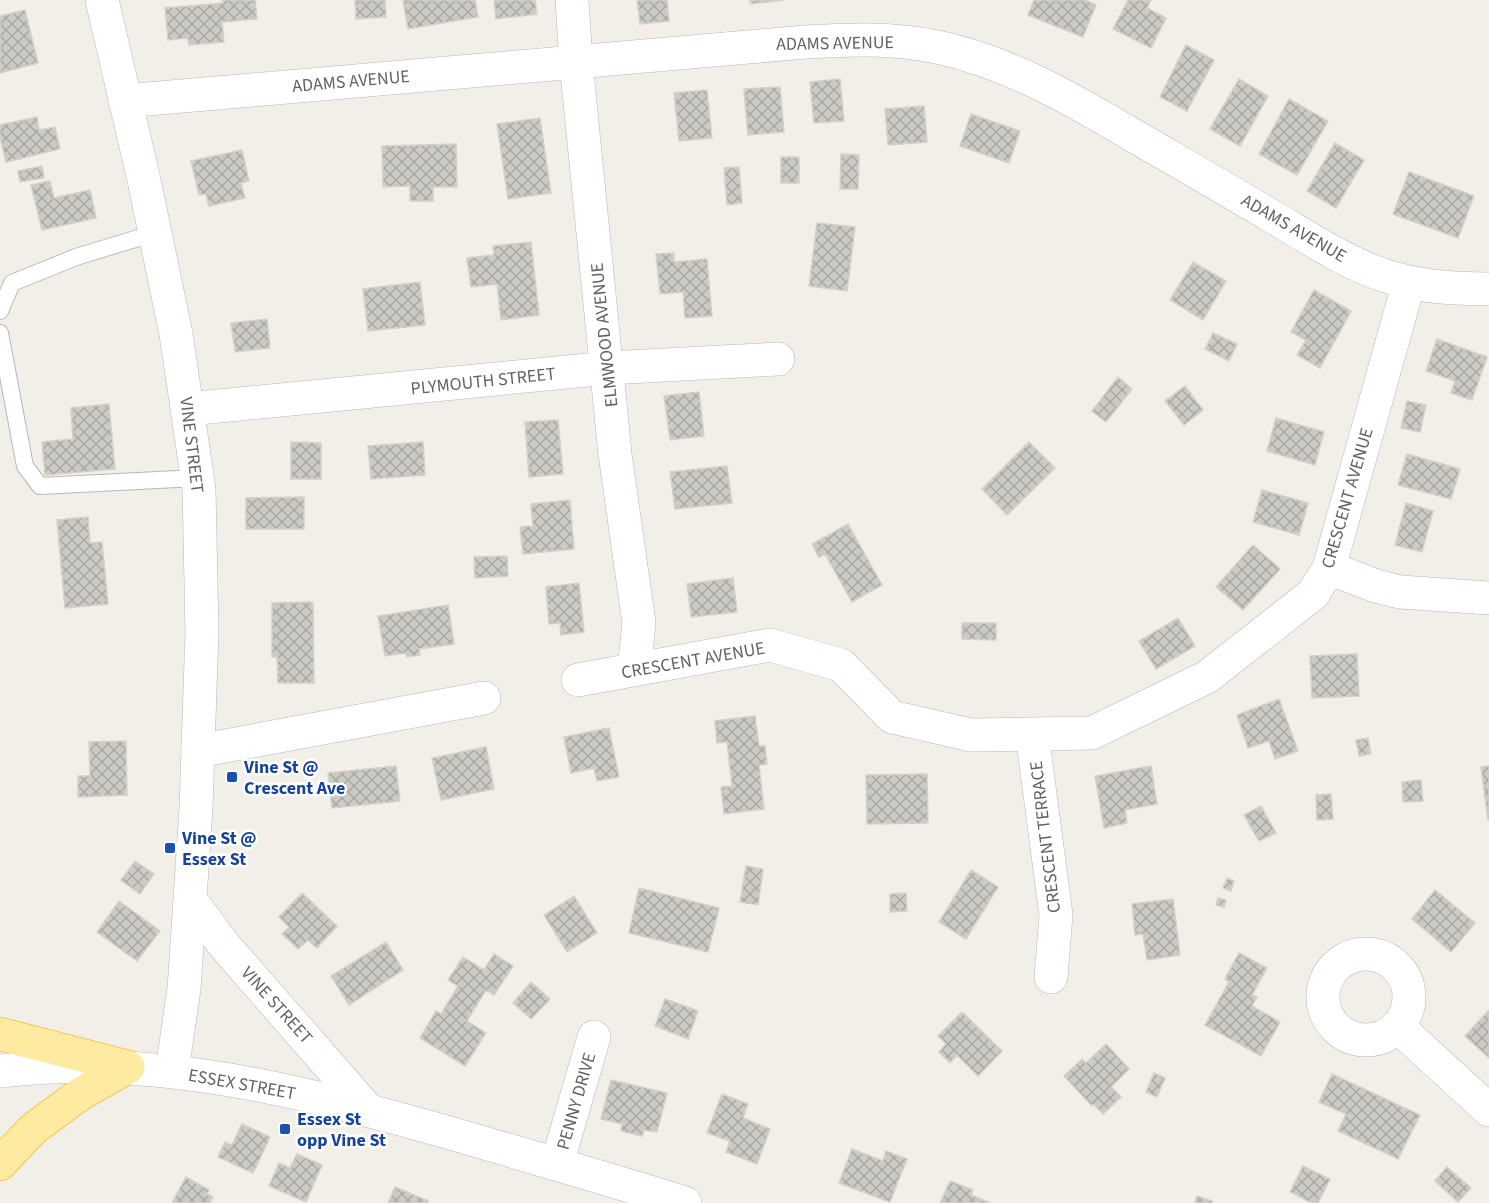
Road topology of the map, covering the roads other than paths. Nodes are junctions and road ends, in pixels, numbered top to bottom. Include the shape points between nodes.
1 (102, 0) edge
2 (572, 0) edge
3 (576, 62) junction
4 (125, 101) junction
5 (155, 233) junction
6 (1410, 282) junction
7 (1489, 290) edge
8 (0, 311) edge
9 (0, 333) edge
10 (778, 360) dead end
11 (608, 369) junction
12 (188, 409) junction
13 (198, 478) junction
14 (1329, 568) junction
15 (1489, 598) edge
16 (634, 670) junction
17 (578, 680) dead end
18 (484, 698) dead end
19 (1032, 734) junction
20 (198, 751) junction
21 (190, 899) junction
22 (1051, 977) dead end
23 (1397, 1026) dead end
24 (0, 1034) edge
25 (594, 1037) dead end
26 (128, 1067) junction
27 (0, 1071) edge
28 (172, 1071) junction
29 (368, 1110) junction
30 (1489, 1110) edge
31 (0, 1164) edge
32 (557, 1164) junction
33 (685, 1203) edge

1 - 4 street, VINE STREET
2 - 3 street, ELMWOOD AVENUE
3 - 4 street, ADAMS AVENUE
3 - 6 street, ADAMS AVENUE via 838,40 889,40 938,47 993,63 1054,90 1314,241 1363,267
3 - 11 street, ELMWOOD AVENUE
4 - 5 street, VINE STREET
5 - 8 lane via 76,257 12,283
5 - 12 street, VINE STREET
6 - 7 street, ADAMS AVENUE
6 - 14 street, CRESCENT AVENUE
9 - 13 lane via 25,466 40,486
10 - 11 street, PLYMOUTH STREET
11 - 12 street, PLYMOUTH STREET
11 - 16 street, ELMWOOD AVENUE via 615,454 639,623
12 - 13 street, VINE STREET
13 - 20 street, VINE STREET via 202,581
14 - 15 street via 1400,592
14 - 19 street, CRESCENT AVENUE via 1313,594 1207,677 1092,733
16 - 17 street, CRESCENT AVENUE
16 - 19 street, CRESCENT AVENUE via 770,645 841,665 892,717 971,735
18 - 20 street
19 - 22 street, CRESCENT TERRACE via 1056,915
20 - 21 street, VINE STREET
21 - 28 street, VINE STREET via 184,988
21 - 29 street, VINE STREET via 224,945
23 - 30 street
24 - 26 highway
25 - 32 street, PENNY DRIVE
26 - 27 street, ESSEX STREET
26 - 28 street, ESSEX STREET
26 - 31 highway via 41,1122
28 - 29 street, ESSEX STREET via 236,1080
29 - 32 street, ESSEX STREET
32 - 33 street, ESSEX STREET

